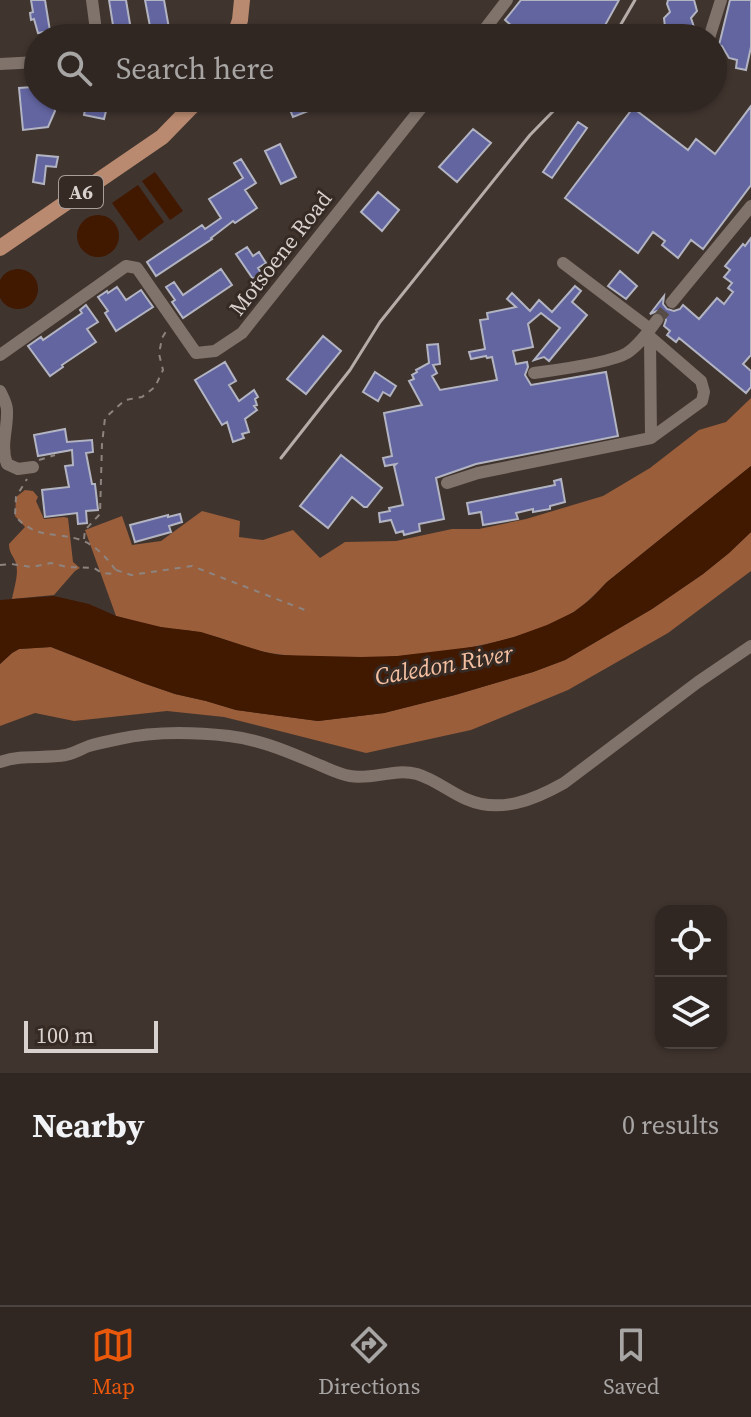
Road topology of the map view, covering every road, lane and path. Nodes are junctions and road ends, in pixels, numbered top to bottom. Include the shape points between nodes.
1 (92, 0) edge
2 (242, 0) edge
3 (507, 0) edge
4 (721, 0) edge
5 (95, 24) edge
6 (239, 24) edge
7 (489, 24) edge
8 (713, 24) edge
9 (24, 63) edge
10 (0, 64) edge
11 (186, 112) edge
12 (418, 112) edge
13 (751, 206) edge
14 (0, 248) edge
15 (563, 263) dead end
16 (672, 302) tunnel mouth
17 (172, 320) junction
18 (651, 330) junction
19 (0, 355) edge
20 (534, 373) dead end
21 (0, 391) edge
22 (651, 438) junction
23 (55, 455) dead end
24 (33, 467) junction
25 (447, 483) dead end
26 (84, 541) junction
27 (0, 565) edge
28 (115, 569) junction
29 (310, 612) dead end
30 (751, 646) edge
31 (0, 762) edge

1 - 5 street
2 - 6 main road
3 - 7 street
4 - 8 street
9 - 10 street
11 - 14 main road, A6 via 162,137
12 - 17 street, Motsoene Road via 242,333 215,351 196,353
13 - 16 street
15 - 18 street
17 - 19 street, Motsoene Road via 137,268 126,266
17 - 26 path via 162,338 163,370 155,387 142,397 125,400 105,418 100,514 85,530
18 - 20 street via 627,353 611,359
18 - 22 street
18 - 22 street via 701,381 704,392 702,401
21 - 24 street via 7,412 7,464
22 - 25 street
23 - 24 path via 41,458
24 - 26 path via 16,497 15,516 39,533
26 - 28 path
27 - 28 path via 51,563 113,574
28 - 29 path via 131,575 192,566
30 - 31 street via 564,783 514,805 468,800 417,774 343,775 285,750 232,736 154,734 65,755

